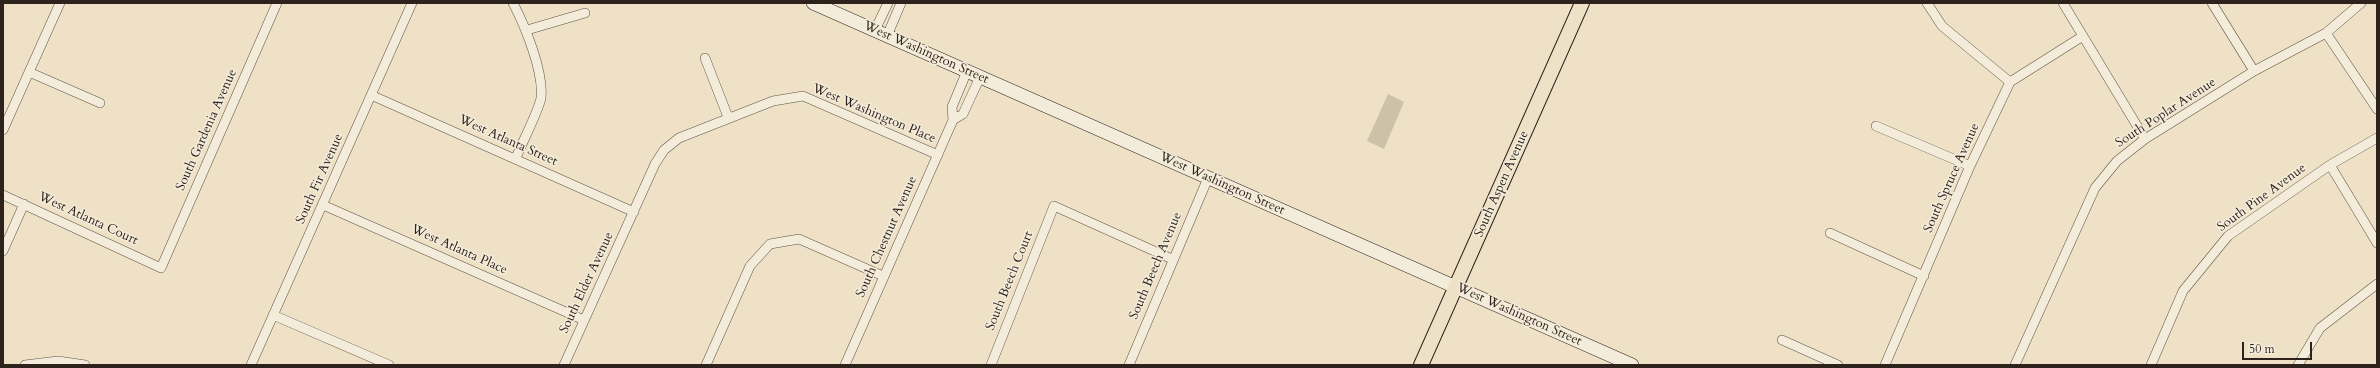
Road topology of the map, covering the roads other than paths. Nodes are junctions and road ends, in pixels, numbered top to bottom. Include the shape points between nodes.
1 (60, 3) edge
2 (277, 3) edge
3 (412, 3) edge
4 (514, 3) edge
5 (813, 3) edge
6 (888, 3) edge
7 (901, 3) edge
8 (1582, 3) edge
9 (1927, 3) edge
10 (2063, 3) edge
11 (2212, 3) edge
12 (2361, 3) edge
13 (584, 13) dead end
14 (527, 30) junction
15 (881, 33) junction
16 (2326, 33) junction
17 (2083, 36) junction
18 (705, 58) dead end
19 (967, 71) junction
20 (2254, 71) junction
21 (29, 72) junction
22 (980, 77) junction
23 (2010, 82) junction
24 (371, 95) junction
25 (100, 103) dead end
26 (2377, 109) edge
27 (728, 117) junction
28 (953, 120) junction
29 (1876, 126) dead end
30 (3, 130) edge
31 (2377, 138) edge
32 (2145, 139) junction
33 (938, 155) junction
34 (516, 158) junction
35 (2330, 165) junction
36 (1970, 166) junction
37 (1208, 178) junction
38 (3, 195) edge
39 (24, 204) junction
40 (323, 205) junction
41 (634, 212) junction
42 (1830, 233) dead end
43 (2377, 243) edge
44 (3, 251) edge
45 (1172, 259) junction
46 (161, 268) joint
47 (883, 276) junction
48 (1924, 276) junction
49 (2377, 284) edge
50 (1456, 287) junction
51 (273, 315) junction
52 (584, 320) junction
53 (1782, 340) dead end
54 (25, 365) edge
55 (85, 365) edge
56 (251, 365) edge
57 (388, 365) edge
58 (564, 365) edge
59 (706, 365) edge
60 (845, 365) edge
61 (991, 365) edge
62 (1129, 365) edge
63 (1421, 365) edge
64 (1632, 365) edge
65 (1838, 365) edge
66 (1885, 365) edge
67 (2015, 365) edge
68 (2151, 365) edge
69 (2298, 365) edge

1 - 21 street
2 - 46 street, South Gardenia Avenue
3 - 24 street, South Fir Avenue
4 - 14 street
5 - 15 main road, West Washington Street
6 - 15 street
7 - 15 street
8 - 50 main road, South Aspen Avenue
9 - 23 street via 1942,26
10 - 17 street
11 - 20 street
12 - 16 street, South Poplar Avenue
13 - 14 street
14 - 34 street via 537,67 541,98
15 - 19 main road, West Washington Street
16 - 20 street, South Poplar Avenue
16 - 26 street
17 - 23 street
17 - 32 street
18 - 27 street
19 - 22 main road, West Washington Street
19 - 28 street, South Chestnut Avenue via 952,107
20 - 32 street, South Poplar Avenue
21 - 25 street
21 - 30 street
22 - 28 street, South Chestnut Avenue via 963,114
22 - 37 main road, West Washington Street
23 - 36 street, South Spruce Avenue
24 - 34 street, West Atlanta Street
24 - 40 street, South Fir Avenue
27 - 33 street, West Washington Place via 773,101 803,96
27 - 41 street, West Washington Place via 679,138 664,150 655,164
28 - 33 street, South Chestnut Avenue
29 - 36 street
31 - 35 street, South Pine Avenue
32 - 67 street, South Poplar Avenue via 2117,161 2095,188
33 - 47 street, South Chestnut Avenue
34 - 41 street, West Atlanta Street
35 - 43 street
35 - 68 street, South Pine Avenue via 2228,236 2183,291
36 - 48 street, South Spruce Avenue
37 - 45 street, South Beech Avenue
37 - 50 main road, West Washington Street
38 - 39 street, West Atlanta Court
39 - 44 street
39 - 46 street, West Atlanta Court
40 - 51 street, South Fir Avenue
40 - 52 street, West Atlanta Place
41 - 52 street, South Elder Avenue
42 - 48 street
45 - 61 street, South Beech Court via 1054,206
45 - 62 street, South Beech Avenue
47 - 59 street via 799,240 770,244 750,266
47 - 60 street, South Chestnut Avenue
48 - 66 street, South Spruce Avenue
49 - 69 street via 2320,328
50 - 63 main road, South Aspen Avenue
50 - 64 main road, West Washington Street
51 - 56 street, South Fir Avenue
51 - 57 street
52 - 58 street, South Elder Avenue
53 - 65 street
54 - 55 street via 58,361

